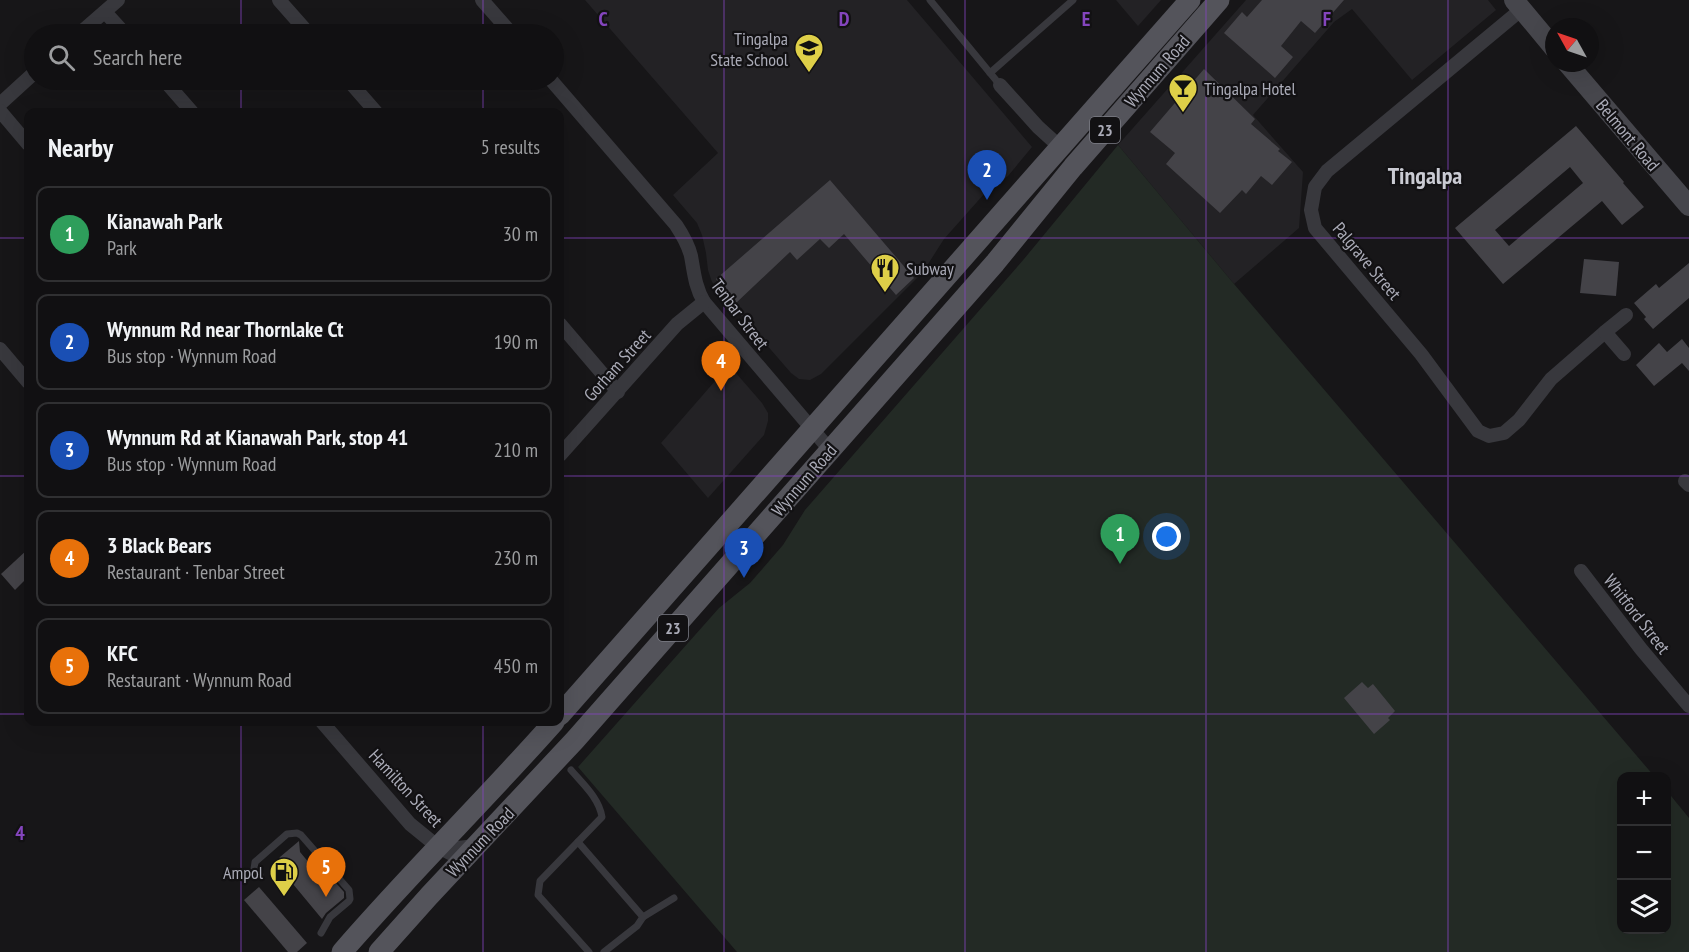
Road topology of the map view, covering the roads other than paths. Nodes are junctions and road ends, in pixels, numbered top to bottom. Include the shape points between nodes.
1 (118, 0) edge
2 (279, 0) edge
3 (482, 0) edge
4 (930, 0) edge
5 (1073, 0) edge
6 (1182, 0) edge
7 (1190, 0) edge
8 (1220, 0) edge
9 (1518, 5) edge
10 (105, 12) junction
11 (91, 24) edge
12 (116, 24) edge
13 (300, 24) edge
14 (503, 24) edge
15 (1164, 28) junction
16 (1545, 37) edge
17 (1575, 72) edge
18 (990, 73) junction
19 (24, 83) edge
20 (1000, 85) joint
21 (173, 90) edge
22 (357, 90) edge
23 (560, 90) edge
24 (0, 104) edge
25 (188, 108) edge
26 (372, 108) edge
27 (0, 111) edge
28 (24, 139) edge
29 (1060, 147) junction
30 (1689, 206) edge
31 (704, 302) junction
32 (1626, 315) dead end
33 (564, 329) edge
34 (1605, 332) junction
35 (0, 349) edge
36 (1624, 354) dead end
37 (24, 377) edge
38 (618, 392) junction
39 (811, 428) junction
40 (830, 450) junction
41 (564, 451) edge
42 (1581, 572) dead end
43 (612, 656) junction
44 (646, 659) junction
45 (1689, 706) edge
46 (564, 710) edge
47 (326, 726) edge
48 (550, 726) edge
49 (571, 770) dead end
50 (578, 842) junction
51 (476, 845) junction
52 (437, 846) junction
53 (260, 874) dead end
54 (674, 898) dead end
55 (643, 917) junction
56 (321, 933) dead end
57 (342, 952) edge
58 (379, 952) edge
59 (589, 952) edge
60 (604, 952) edge

1 - 10 street
2 - 13 street
3 - 14 street
4 - 18 lane
5 - 18 lane
6 - 15 main road, 23
7 - 15 main road, Wynnum Road
8 - 40 main road, Wynnum Road / 23
9 - 16 main road
9 - 34 street, Palgrave Street via 1327,171 1315,187 1311,210 1315,228 1421,354 1478,431 1490,436 1504,433 1519,420 1551,379
10 - 11 street
10 - 12 street
15 - 29 main road, Wynnum Road / 23
17 - 30 main road, Belmont Road
18 - 20 lane
19 - 24 street
20 - 29 street
21 - 25 street
22 - 26 street
23 - 31 street, Tenbar Street via 676,225 687,243 695,282
27 - 28 street
29 - 39 main road, Wynnum Road / 23
31 - 38 street, Gorham Street via 677,324
31 - 39 street, Tenbar Street
32 - 34 street, Palgrave Street
33 - 38 street
34 - 36 street
35 - 37 street
38 - 41 street, Gorham Street
39 - 40 street, Tenbar Street
39 - 43 main road, Wynnum Road / 23
40 - 44 main road, Wynnum Road / 23
42 - 45 street, Whitford Street
43 - 44 main road via 636,651
43 - 46 main road, Wynnum Road / 23
44 - 51 main road, Wynnum Road / 23
47 - 52 street, Hamilton Street via 410,824
48 - 52 main road, Wynnum Road
49 - 50 lane via 600,807 602,818
50 - 55 lane
50 - 59 lane via 540,881 538,895
51 - 52 street, Hamilton Street via 450,853
51 - 58 main road, Wynnum Road / 23
52 - 57 main road, Wynnum Road
53 - 56 lane via 254,869 255,862 287,834 301,835 350,892 349,901 330,917
54 - 55 lane
55 - 60 lane via 638,927

